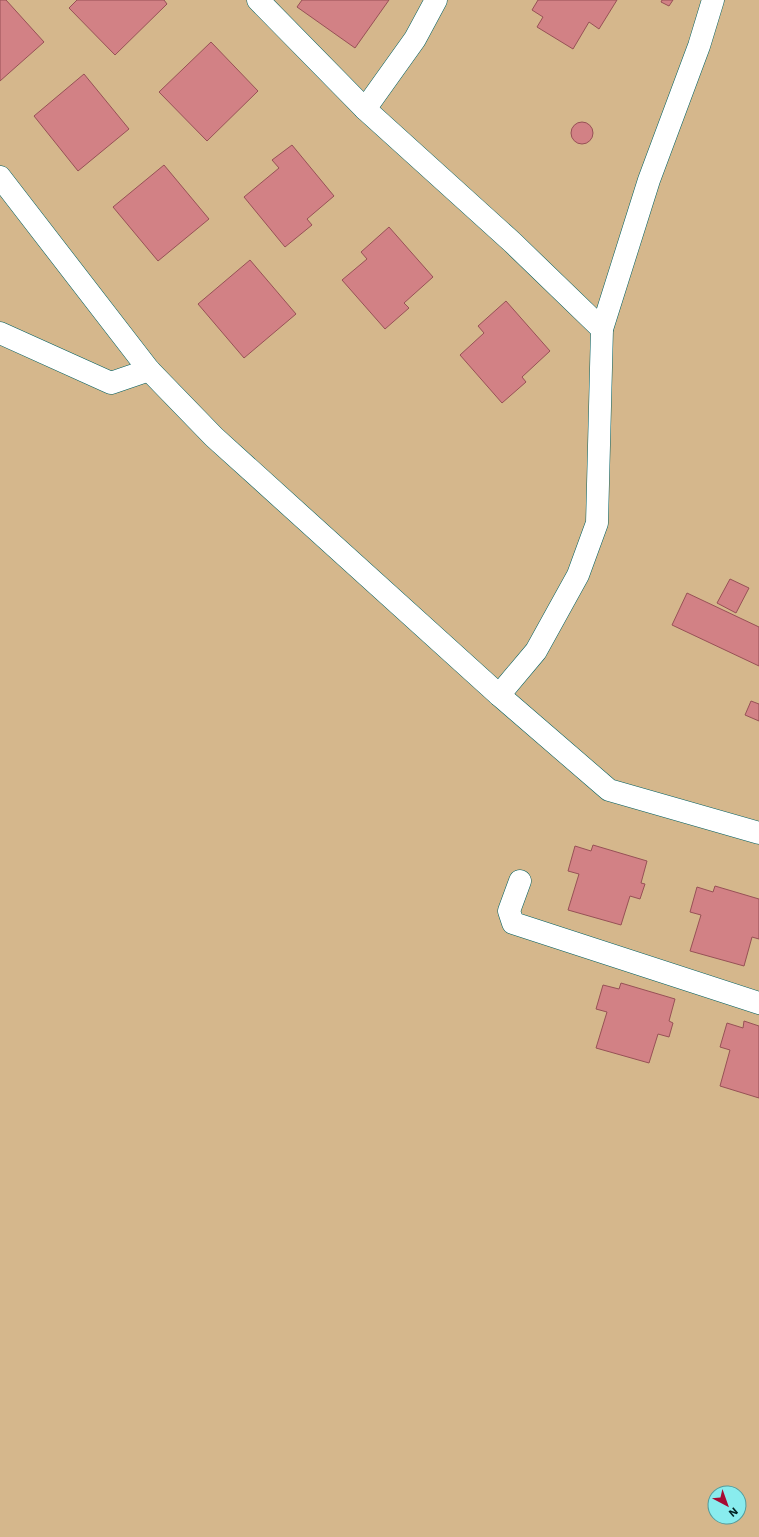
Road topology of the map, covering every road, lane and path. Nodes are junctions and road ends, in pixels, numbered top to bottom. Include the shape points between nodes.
1 (258, 0) edge
2 (436, 0) edge
3 (713, 0) edge
4 (365, 109) junction
5 (0, 177) edge
6 (602, 329) junction
7 (0, 333) edge
8 (149, 370) junction
9 (500, 695) junction
10 (759, 833) edge
11 (520, 881) dead end
12 (759, 1003) edge

1 - 4 street
2 - 4 street via 415,39
3 - 6 street via 699,46 649,180
4 - 6 street via 512,242
5 - 8 street
6 - 9 street via 597,523 578,575 536,651
7 - 8 street via 111,383
8 - 9 street via 214,436
9 - 10 street via 609,790
11 - 12 street via 509,911 513,924

